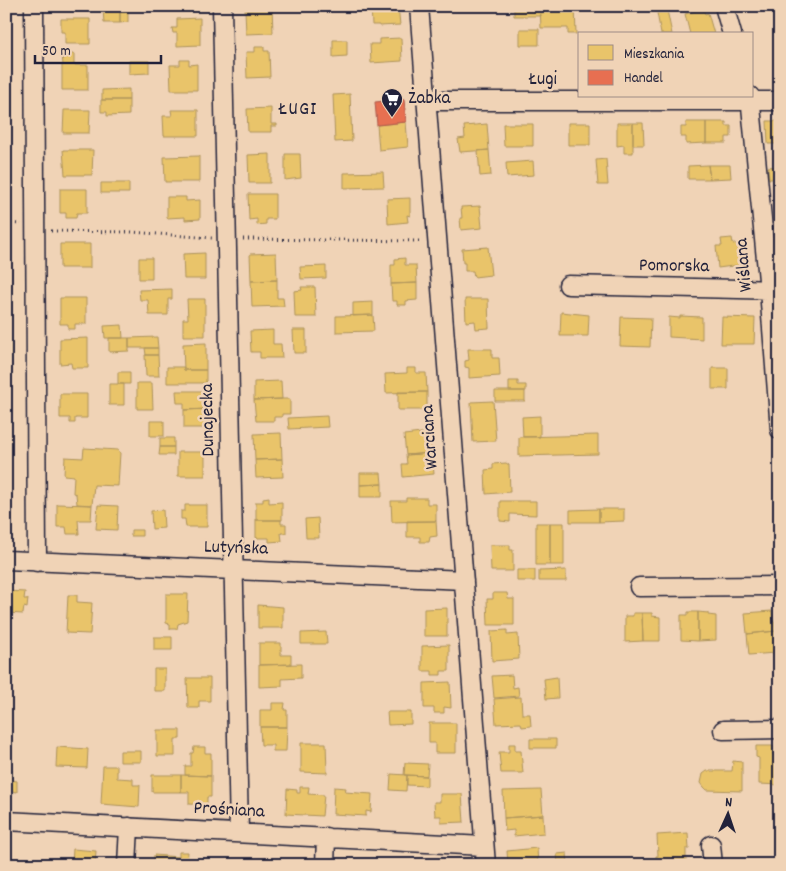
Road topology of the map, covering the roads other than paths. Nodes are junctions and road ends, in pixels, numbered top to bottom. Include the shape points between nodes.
1 (34, 6) edge
2 (222, 6) edge
3 (419, 6) edge
4 (724, 6) edge
5 (731, 32) edge
6 (751, 99) edge
7 (426, 101) junction
8 (780, 101) edge
9 (568, 286) dead end
10 (774, 290) edge
11 (780, 430) edge
12 (6, 560) edge
13 (37, 562) junction
14 (234, 570) junction
15 (464, 580) junction
16 (780, 586) edge
17 (639, 587) dead end
18 (780, 729) edge
19 (723, 730) dead end
20 (6, 821) edge
21 (129, 827) junction
22 (239, 832) junction
23 (326, 837) junction
24 (711, 845) dead end
25 (484, 846) junction
26 (128, 865) edge
27 (325, 865) edge
28 (486, 865) edge
29 (713, 865) edge

1 - 13 street
2 - 14 street, Dunajecka
3 - 7 street, Warciana
4 - 5 street
6 - 7 street, Ługi
6 - 8 street, Ługi
6 - 10 street, Wiślana
7 - 15 street, Warciana
9 - 10 street, Pomorska
10 - 11 street, Wiślana
12 - 13 street, Lutyńska
13 - 14 street, Lutyńska
14 - 15 street, Lutyńska
14 - 22 street, Dunajecka
15 - 25 street, Warciana
16 - 17 street
18 - 19 street
20 - 21 street, Prośniana
21 - 22 street, Prośniana
21 - 26 street
22 - 23 street, Prośniana
23 - 25 street, Prośniana
23 - 27 street
24 - 29 street
25 - 28 street, Warciana

